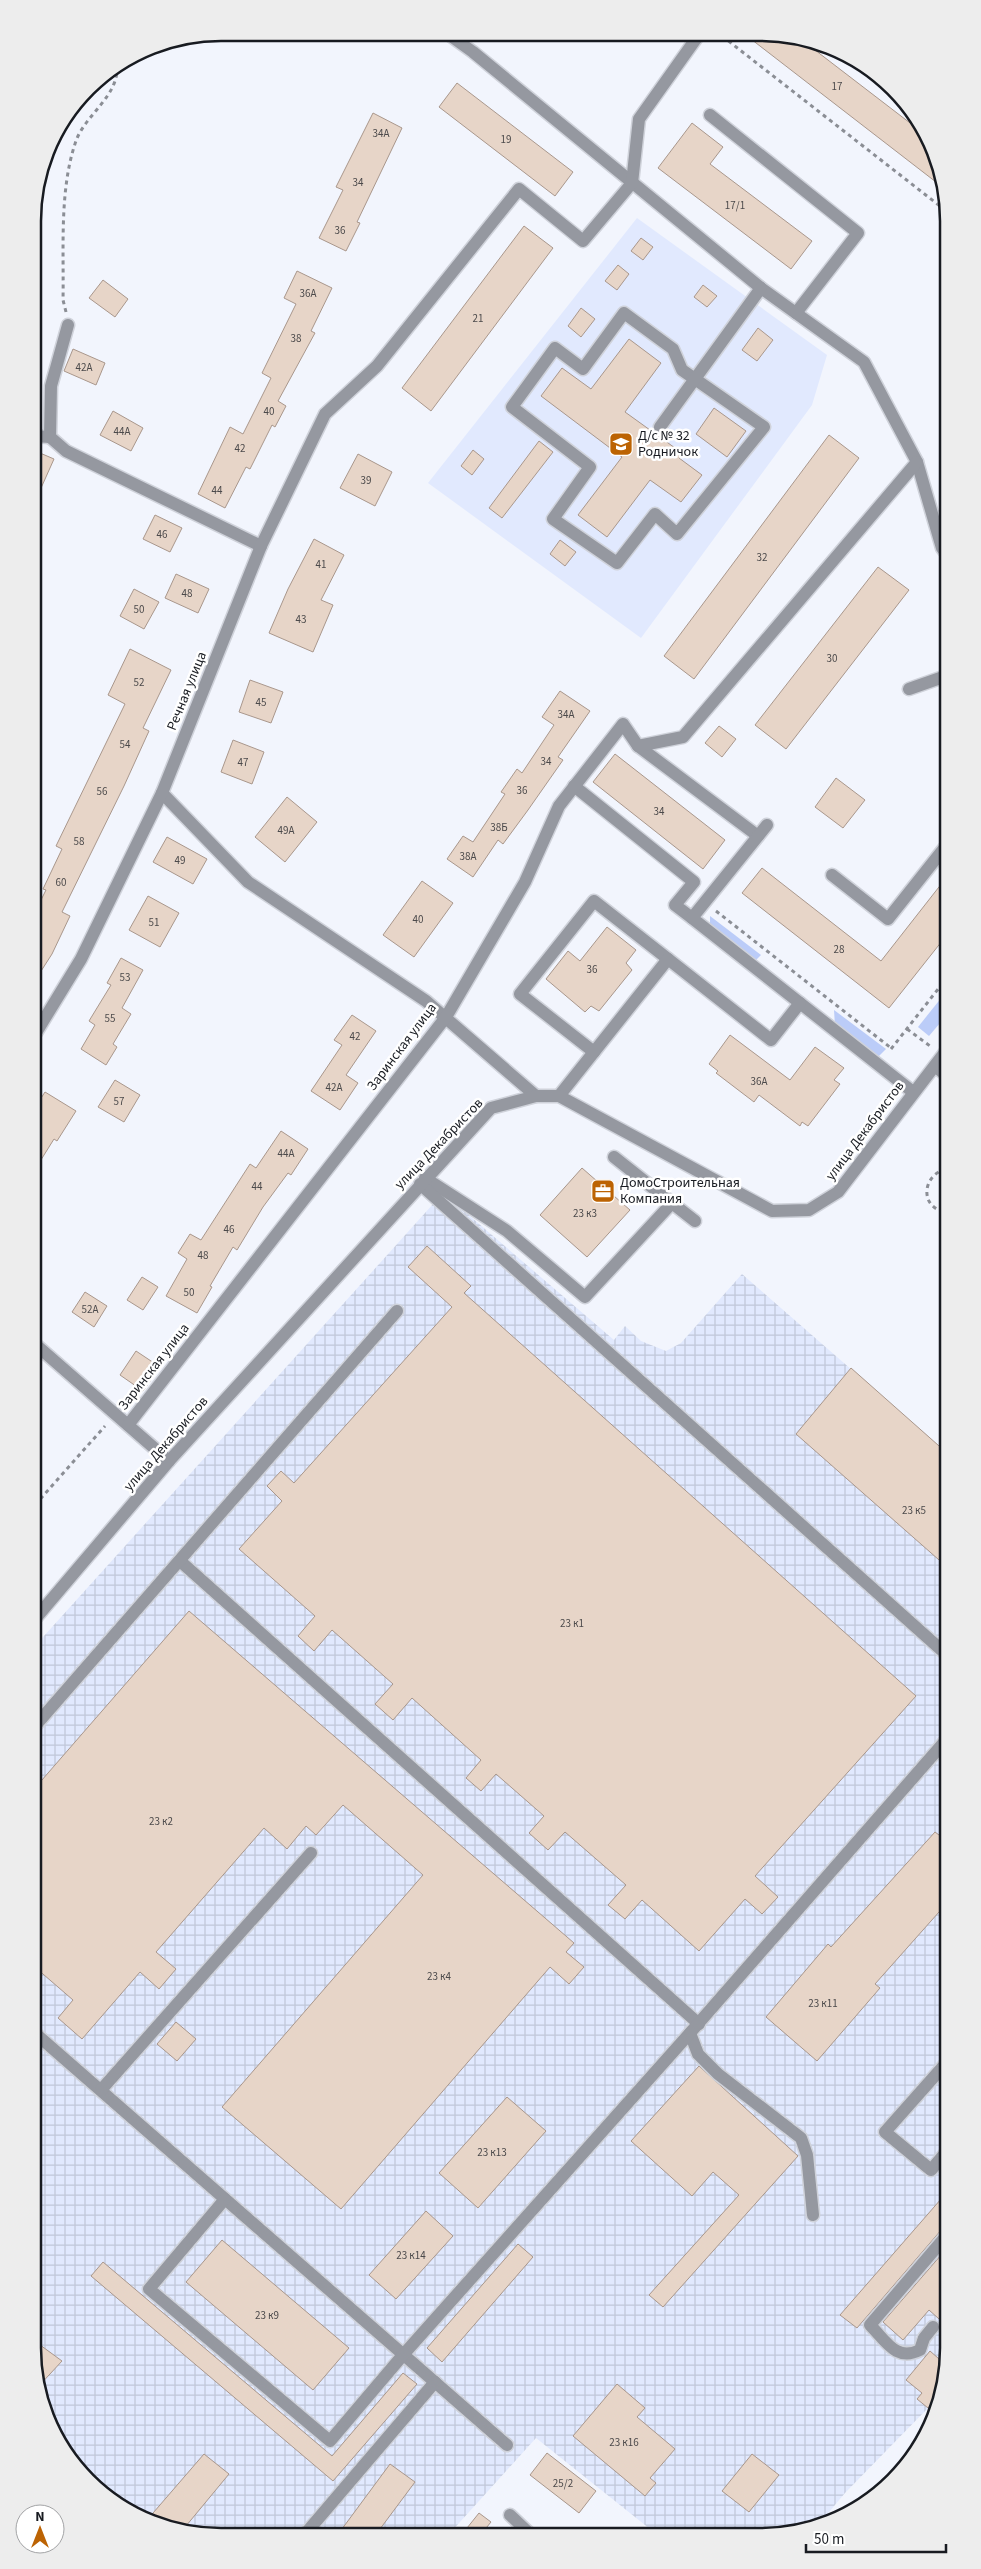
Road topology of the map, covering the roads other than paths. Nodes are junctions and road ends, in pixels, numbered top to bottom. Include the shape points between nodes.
1 (458, 41) edge
2 (694, 41) edge
3 (710, 115) dead end
4 (632, 183) junction
5 (761, 288) junction
6 (796, 314) junction
7 (68, 325) road end
8 (695, 379) junction
9 (660, 427) dead end
10 (41, 436) edge
11 (50, 437) junction
12 (917, 462) junction
13 (940, 541) edge
14 (261, 546) junction
15 (940, 678) edge
16 (908, 689) dead end
17 (638, 746) junction
18 (574, 786) junction
19 (162, 793) junction
20 (766, 825) dead end
21 (758, 836) junction
22 (940, 854) edge
23 (832, 875) dead end
24 (692, 918) junction
25 (668, 959) junction
26 (800, 1003) junction
27 (446, 1016) junction
28 (41, 1025) edge
29 (594, 1052) junction
30 (940, 1058) edge
31 (913, 1092) junction
32 (536, 1096) junction
33 (559, 1096) junction
34 (614, 1156) dead end
35 (423, 1181) junction
36 (672, 1203) junction
37 (695, 1222) dead end
38 (397, 1311) dead end
39 (41, 1349) edge
40 (128, 1425) junction
41 (169, 1462) junction
42 (180, 1561) junction
43 (41, 1612) edge
44 (940, 1648) edge
45 (41, 1719) edge
46 (940, 1747) edge
47 (311, 1853) dead end
48 (694, 2028) junction
49 (41, 2038) edge
50 (940, 2070) edge
51 (101, 2090) junction
52 (940, 2159) edge
53 (225, 2199) junction
54 (813, 2215) dead end
55 (940, 2243) edge
56 (933, 2327) dead end
57 (403, 2354) junction
58 (435, 2382) junction
59 (507, 2445) dead end
60 (510, 2515) dead end
61 (310, 2528) edge
62 (524, 2528) edge

1 - 4 street
2 - 4 street via 639,119
3 - 6 street via 858,232
4 - 5 street
4 - 14 street, Речная улица via 583,241 519,189 377,366 325,414
5 - 6 street
5 - 8 street
6 - 12 street via 864,362
7 - 11 street via 51,386
8 - 8 street via 682,370 673,349 624,313 583,369 555,348 512,407 590,467 553,519 617,563 655,514 677,534 764,427
8 - 9 street
10 - 11 street
11 - 14 street via 66,451
12 - 13 street
12 - 17 street via 683,736
14 - 19 street, Речная улица
15 - 16 street
17 - 18 street, Заринская улица via 623,724
17 - 21 street
18 - 24 street via 694,882 675,905
18 - 27 street, Заринская улица via 560,806 525,882
19 - 27 street via 248,882
19 - 28 street, Речная улица via 81,959
20 - 21 street
21 - 24 street
22 - 23 street via 888,919
24 - 26 street
25 - 26 street via 771,1040
25 - 29 street
25 - 29 street via 594,901 557,947 520,994
26 - 31 street
27 - 32 street
27 - 40 street, Заринская улица
29 - 33 street
30 - 31 street, улица Декабристов
31 - 33 street, улица Декабристов via 838,1192 809,1210 772,1212
32 - 33 street, улица Декабристов
32 - 35 street, улица Декабристов via 491,1108
34 - 36 street
35 - 36 street via 480,1211 507,1230 585,1297
35 - 41 street, улица Декабристов
35 - 44 street
36 - 37 street
38 - 42 street
39 - 40 street
40 - 41 street
41 - 43 street, улица Декабристов
42 - 45 street
42 - 48 street
46 - 48 street
47 - 51 street
48 - 54 street via 698,2054 718,2074 800,2138 807,2156
48 - 57 street
49 - 51 street
50 - 52 street via 885,2132 931,2170
51 - 53 street
53 - 57 street
53 - 57 street via 149,2289 330,2441
55 - 56 street via 870,2325 897,2353 909,2356 920,2350
57 - 58 street
58 - 59 street
58 - 61 street
60 - 62 street

